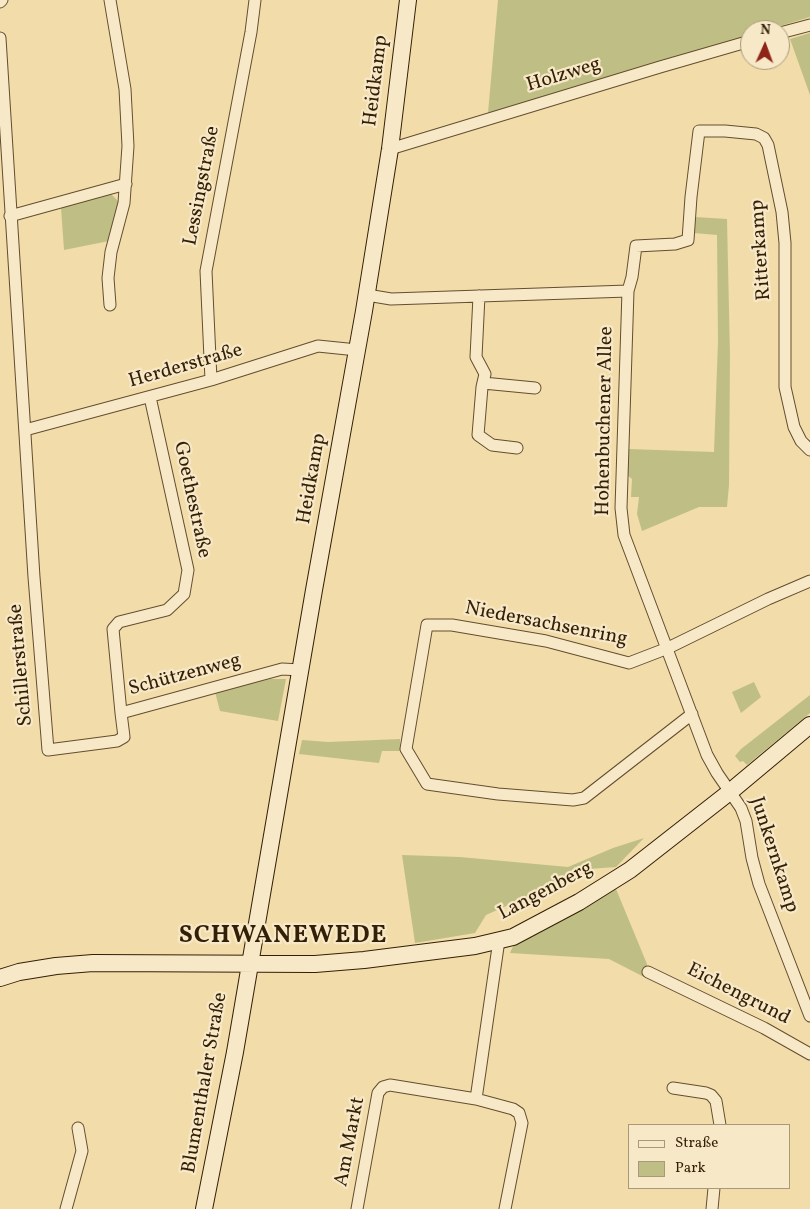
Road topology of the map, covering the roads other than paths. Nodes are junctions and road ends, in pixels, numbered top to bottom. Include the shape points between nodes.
1 (110, 0) edge
2 (256, 0) edge
3 (408, 0) edge
4 (810, 25) edge
5 (790, 30) edge
6 (0, 38) edge
7 (740, 45) edge
8 (2, 88) edge
9 (390, 149) junction
10 (126, 184) junction
11 (10, 216) junction
12 (628, 291) junction
13 (366, 295) junction
14 (479, 296) junction
15 (110, 305) dead end
16 (357, 350) junction
17 (211, 380) junction
18 (482, 383) junction
19 (535, 388) dead end
20 (150, 397) junction
21 (25, 430) junction
22 (517, 448) dead end
23 (810, 450) edge
24 (810, 581) edge
25 (668, 648) junction
26 (301, 670) junction
27 (121, 713) junction
28 (692, 714) junction
29 (810, 725) edge
30 (48, 750) joint
31 (731, 792) junction
32 (499, 940) junction
33 (249, 964) junction
34 (648, 972) dead end
35 (0, 978) edge
36 (810, 1016) edge
37 (810, 1054) edge
38 (673, 1088) dead end
39 (476, 1099) junction
40 (720, 1124) edge
41 (78, 1128) dead end
42 (714, 1189) edge
43 (66, 1209) edge
44 (204, 1209) edge
45 (357, 1209) edge
46 (506, 1209) edge
47 (712, 1209) edge

1 - 10 street via 125,89
2 - 17 street, Lessingstraße via 206,271
3 - 9 main road, Heidkamp
4 - 5 street
6 - 8 street, Schillerstraße
7 - 9 street, Holzweg
8 - 11 street, Schillerstraße
9 - 13 main road, Heidkamp
10 - 11 street
10 - 15 street via 111,252 108,278
11 - 21 street, Schillerstraße
12 - 14 street
12 - 23 street, Ritterkamp via 636,246 688,240 699,132 748,133 764,138 768,144 784,235 785,387 794,427
12 - 25 street, Hohenbuchener Allee via 620,508 624,535
13 - 14 street via 391,299
13 - 16 main road, Heidkamp
14 - 18 street via 476,357 485,374
16 - 17 street, Herderstraße via 318,346
16 - 26 main road, Heidkamp
17 - 20 street, Herderstraße
18 - 19 street
18 - 22 street via 478,435 492,445
20 - 21 street, Herderstraße
20 - 27 street, Goethestraße via 188,570 184,594 167,610 119,622 113,629
21 - 30 street, Schillerstraße
24 - 25 street
25 - 28 street, Hohenbuchener Allee
25 - 28 street, Niedersachsenring via 628,663 546,641 452,625 427,625 406,749 427,784 573,800 584,798
26 - 27 street, Schützenweg via 282,669
26 - 33 main road, Heidkamp
27 - 30 street, Schützenweg via 124,737 117,741
28 - 31 street, Hohenbuchener Allee via 707,755
29 - 31 main road, Langenberg
31 - 32 main road, Langenberg via 630,870 513,937
31 - 36 street, Junkernkamp via 746,821 759,884
32 - 33 main road, Langenberg via 364,960
32 - 39 street
33 - 35 main road, Langenberg via 56,966
33 - 44 main road, Blumenthaler Straße
34 - 37 street, Eichengrund
38 - 40 street via 711,1095 716,1101
39 - 45 street, Am Markt via 390,1085 383,1087 378,1093
39 - 46 street, Am Markt via 513,1109 519,1113 522,1123
41 - 43 street via 82,1151
42 - 47 street

